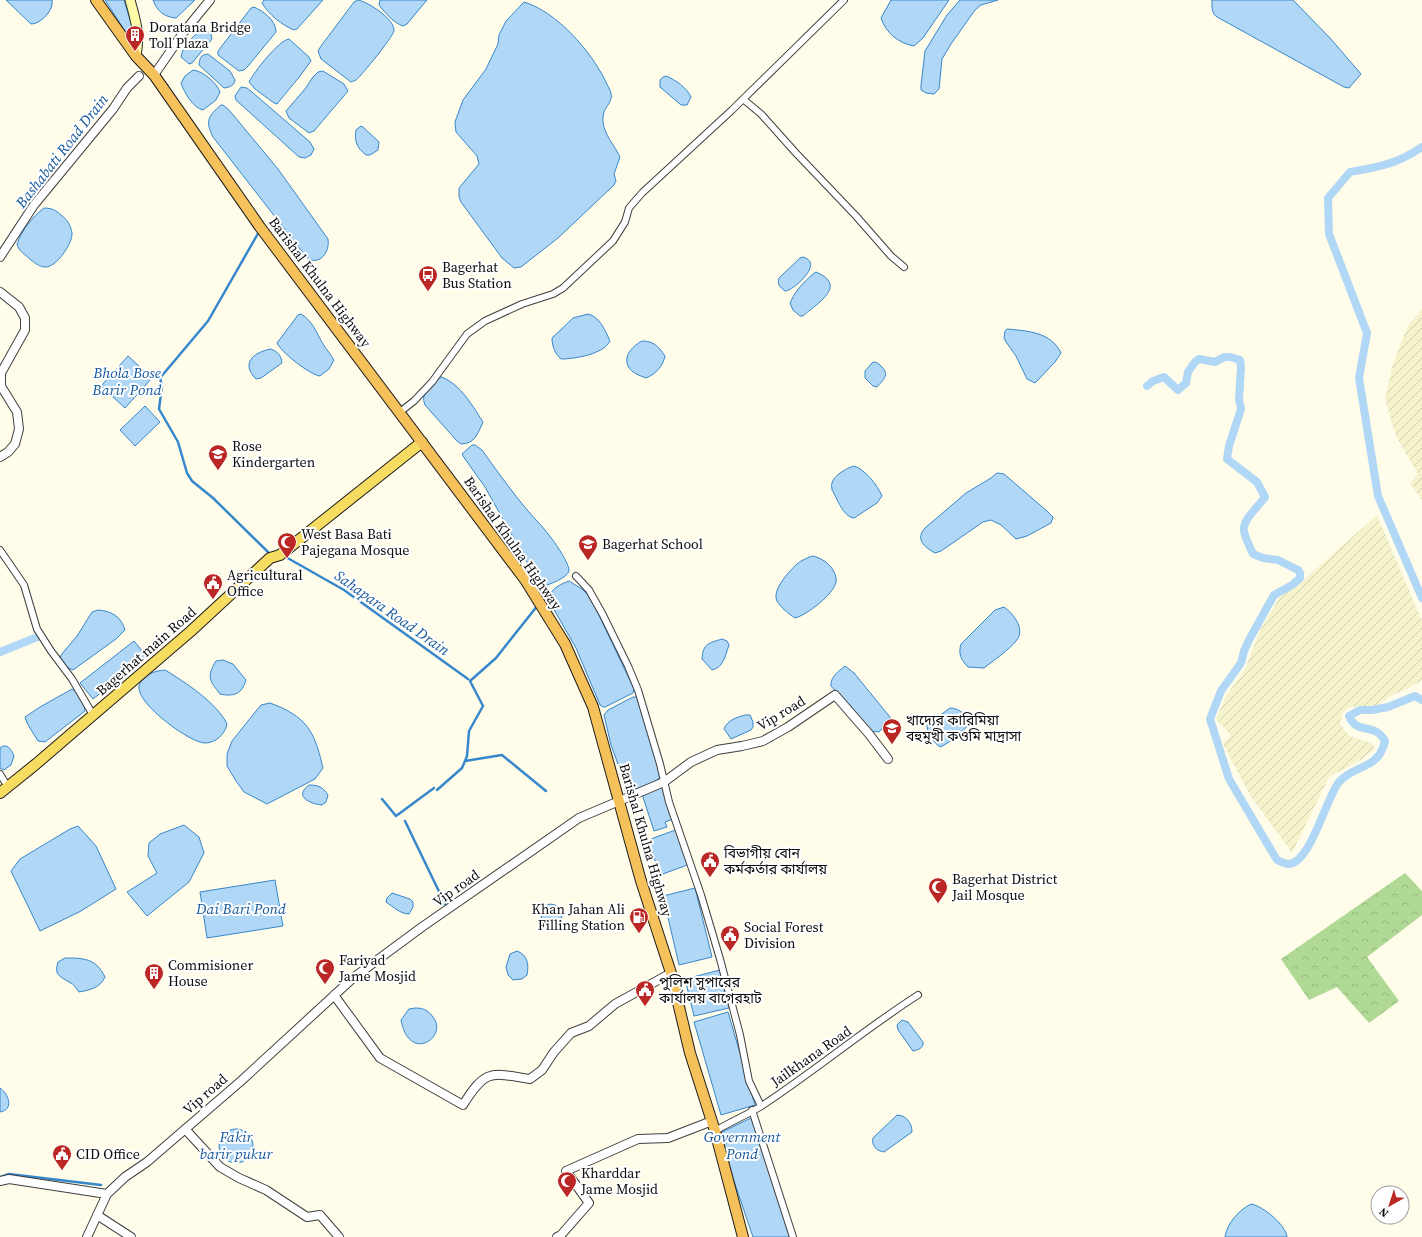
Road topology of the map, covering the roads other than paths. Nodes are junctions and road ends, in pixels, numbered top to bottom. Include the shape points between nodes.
1 (96, 0) edge
2 (130, 0) edge
3 (210, 0) edge
4 (844, 0) edge
5 (136, 56) junction
6 (154, 74) junction
7 (139, 76) dead end
8 (743, 99) junction
9 (0, 257) edge
10 (904, 268) dead end
11 (0, 292) edge
12 (400, 412) junction
13 (422, 442) junction
14 (0, 456) edge
15 (0, 550) edge
16 (576, 576) dead end
17 (93, 715) junction
18 (888, 759) dead end
19 (0, 774) edge
20 (664, 782) junction
21 (4, 790) edge
22 (619, 800) junction
23 (671, 973) junction
24 (334, 995) junction
25 (918, 995) dead end
26 (761, 1106) junction
27 (752, 1110) junction
28 (714, 1126) junction
29 (185, 1129) junction
30 (0, 1181) edge
31 (107, 1194) junction
32 (97, 1215) junction
33 (87, 1237) edge
34 (131, 1237) edge
35 (339, 1237) edge
36 (557, 1237) edge
37 (743, 1237) edge
38 (793, 1237) edge

1 - 5 highway, Barishal Khulna Highway
2 - 5 main road via 139,41
3 - 6 street
4 - 8 street
5 - 6 highway, Barishal Khulna Highway
6 - 12 highway, Barishal Khulna Highway via 260,227
7 - 9 street via 34,205
8 - 10 street via 761,114
8 - 12 street via 642,193 629,208 625,222 613,241 563,288 485,321 467,334 432,382
11 - 14 street via 19,307 25,318 25,330 1,373 1,386 17,412 19,429 15,444
12 - 13 highway, Barishal Khulna Highway
13 - 17 main road, Bagerhat main Road via 280,555 270,558
13 - 22 highway, Barishal Khulna Highway via 526,581 565,644 593,707
15 - 17 street via 24,585 37,629 72,679
16 - 20 street via 589,590 628,666 646,715
17 - 21 main road, Bagerhat main Road
18 - 20 street, Vip road via 835,694 764,741 717,750 691,762
19 - 21 street
20 - 22 street, Vip road
20 - 26 street via 718,952 749,1081
22 - 23 highway, Barishal Khulna Highway via 641,881
22 - 24 street, Vip road via 579,818 551,837 422,927
23 - 24 street via 615,1004 589,1026 571,1033 542,1070 530,1079 498,1074 488,1076 478,1083 463,1105 380,1058
23 - 28 highway, Barishal Khulna Highway via 690,1053
24 - 29 street, Vip road
25 - 26 street, Jailkhana Road
26 - 27 street, Jailkhana Road
27 - 28 street, Jailkhana Road
27 - 38 street
28 - 36 street via 668,1138 638,1139 566,1171 589,1203
28 - 37 highway, Barishal Khulna Highway
29 - 31 street, Vip road
29 - 35 street via 220,1167 266,1190 307,1217 320,1215
30 - 31 street via 9,1179
31 - 32 street, Vip road
32 - 33 street, Vip road
32 - 34 street

